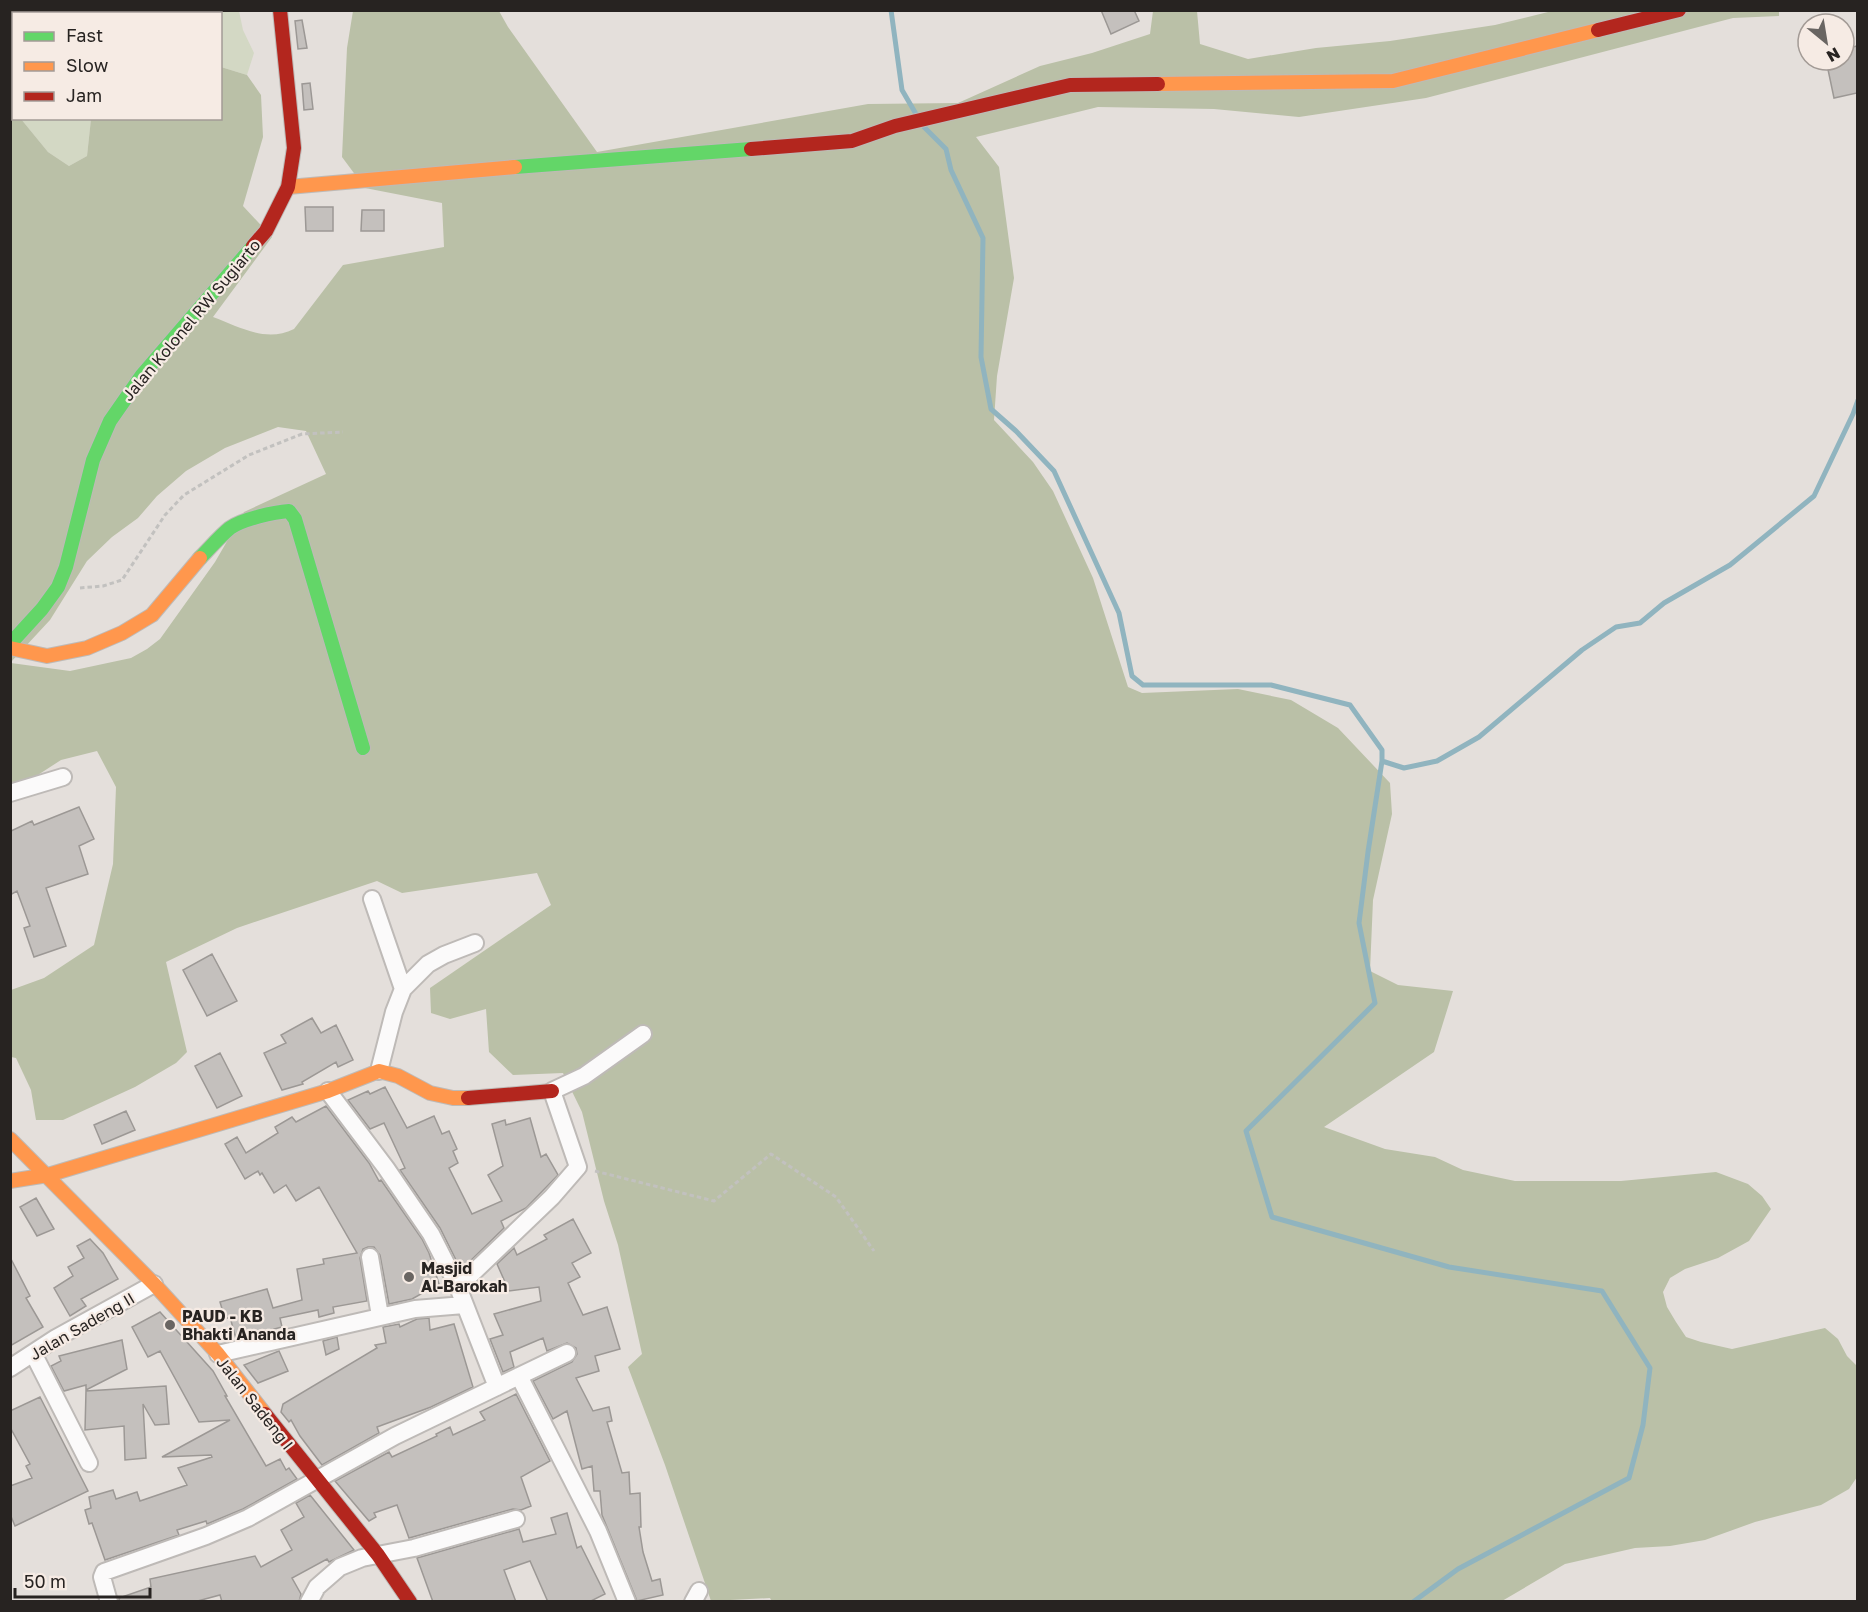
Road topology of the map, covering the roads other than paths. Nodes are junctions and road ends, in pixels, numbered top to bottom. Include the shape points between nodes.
1 (280, 10) edge
2 (1679, 10) edge
3 (289, 184) junction
4 (10, 646) edge
5 (363, 748) dead end
6 (63, 777) dead end
7 (10, 793) edge
8 (372, 900) dead end
9 (475, 943) dead end
10 (403, 989) junction
11 (643, 1034) dead end
12 (379, 1071) junction
13 (328, 1090) junction
14 (552, 1091) junction
15 (10, 1139) edge
16 (48, 1175) junction
17 (10, 1181) edge
18 (370, 1257) dead end
19 (154, 1284) junction
20 (458, 1287) junction
21 (464, 1305) junction
22 (380, 1316) junction
23 (33, 1353) junction
24 (567, 1353) dead end
25 (218, 1354) junction
26 (10, 1368) edge
27 (519, 1376) junction
28 (497, 1387) junction
29 (89, 1463) dead end
30 (316, 1480) junction
31 (516, 1519) dead end
32 (378, 1555) junction
33 (109, 1602) edge
34 (309, 1602) edge
35 (410, 1602) edge
36 (627, 1602) edge

1 - 3 street, Jalan Kolonel RW Sugiarto via 294,148
2 - 3 street via 1393,81 1070,85 895,126 852,141
3 - 4 street, Jalan Kolonel RW Sugiarto via 266,231 142,375 110,422 93,460 58,588
4 - 5 street via 47,656 87,648 122,633 152,615 218,538 233,526 289,511 295,519
6 - 7 street
8 - 10 street
9 - 10 street via 428,964
10 - 12 street
11 - 14 street via 584,1076
12 - 13 street
12 - 14 street via 430,1093 453,1098
13 - 16 street
13 - 20 street via 431,1234
14 - 20 street via 578,1167
15 - 16 street, Jalan Sadeng I
16 - 17 street
16 - 19 street, Jalan Sadeng I
18 - 22 street
19 - 23 street, Jalan Sadeng II
19 - 25 street, Jalan Sadeng I
20 - 21 street
21 - 22 street
21 - 28 street
22 - 25 street
23 - 26 street, Jalan Sadeng II
23 - 29 street
24 - 27 street
25 - 30 street, Jalan Sadeng I
27 - 28 street
27 - 36 street via 598,1531
28 - 30 street via 395,1436
30 - 32 street, Jalan Sadeng I
30 - 33 street via 248,1518 103,1573
31 - 32 street
32 - 34 street via 340,1567 317,1587
32 - 35 street, Jalan Sadeng I

